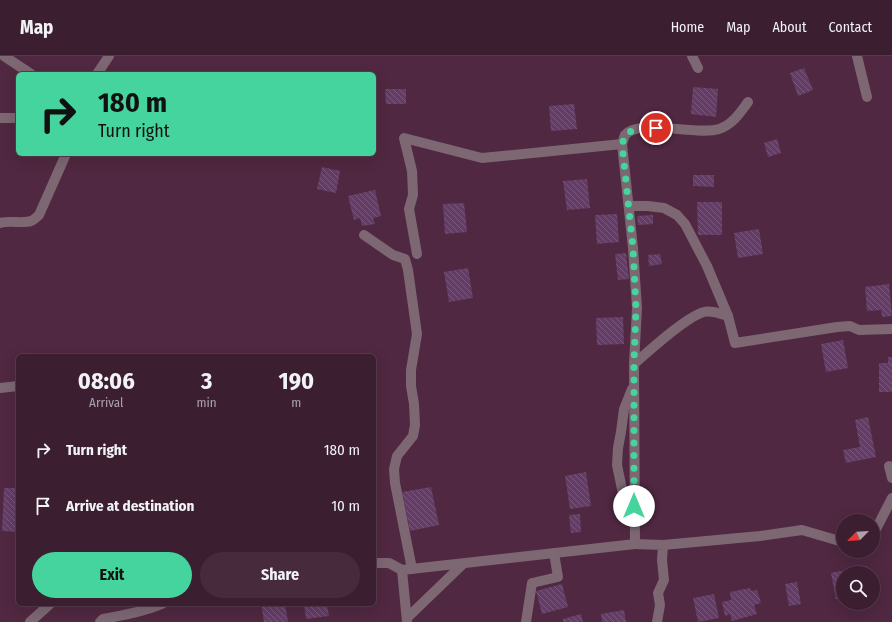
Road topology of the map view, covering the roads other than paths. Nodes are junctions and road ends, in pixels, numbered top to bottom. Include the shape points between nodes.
1 (4, 56) edge
2 (109, 56) edge
3 (692, 56) edge
4 (857, 56) edge
5 (698, 68) dead end
6 (28, 72) edge
7 (98, 72) edge
8 (867, 98) dead end
9 (748, 102) dead end
10 (0, 118) edge
11 (16, 118) edge
12 (622, 144) junction
13 (65, 156) edge
14 (628, 206) junction
15 (0, 223) edge
16 (364, 235) dead end
17 (417, 254) dead end
18 (728, 316) junction
19 (892, 329) edge
20 (634, 364) junction
21 (634, 384) junction
22 (16, 386) edge
23 (0, 388) edge
24 (889, 466) dead end
25 (892, 478) edge
26 (892, 498) edge
27 (880, 521) edge
28 (634, 522) junction
29 (836, 540) edge
30 (635, 544) junction
31 (663, 545) junction
32 (554, 553) junction
33 (376, 563) edge
34 (463, 564) junction
35 (407, 570) junction
36 (48, 606) edge
37 (157, 606) edge
38 (407, 620) edge
39 (30, 622) edge
40 (100, 622) edge
41 (526, 622) edge
42 (657, 622) edge

1 - 6 street
2 - 7 street
3 - 5 street
4 - 8 street
9 - 12 street via 730,124 719,129 645,127 625,135
10 - 11 street
12 - 14 street
12 - 17 street via 482,158 404,138 412,171 413,195 409,209
13 - 15 street via 39,215 31,221
14 - 18 street via 664,208 685,224 707,266
14 - 20 street via 636,308
16 - 35 street via 393,255 404,259 408,270 417,334 410,370 415,425 413,436 397,456 394,468
18 - 19 street via 735,343 837,327 850,326 859,330
18 - 20 street via 704,312 694,316
20 - 21 street
21 - 28 street
21 - 28 street via 624,409 617,465 624,498
22 - 23 street
24 - 25 street
26 - 27 street
28 - 30 street
29 - 31 street via 802,530
30 - 31 street
30 - 32 street
31 - 42 street via 664,580 658,593 660,605
32 - 34 street
32 - 41 street via 558,577 532,583
33 - 35 street via 389,563
34 - 35 street
34 - 38 street
35 - 38 street
36 - 39 street
37 - 40 street via 128,615 103,618

